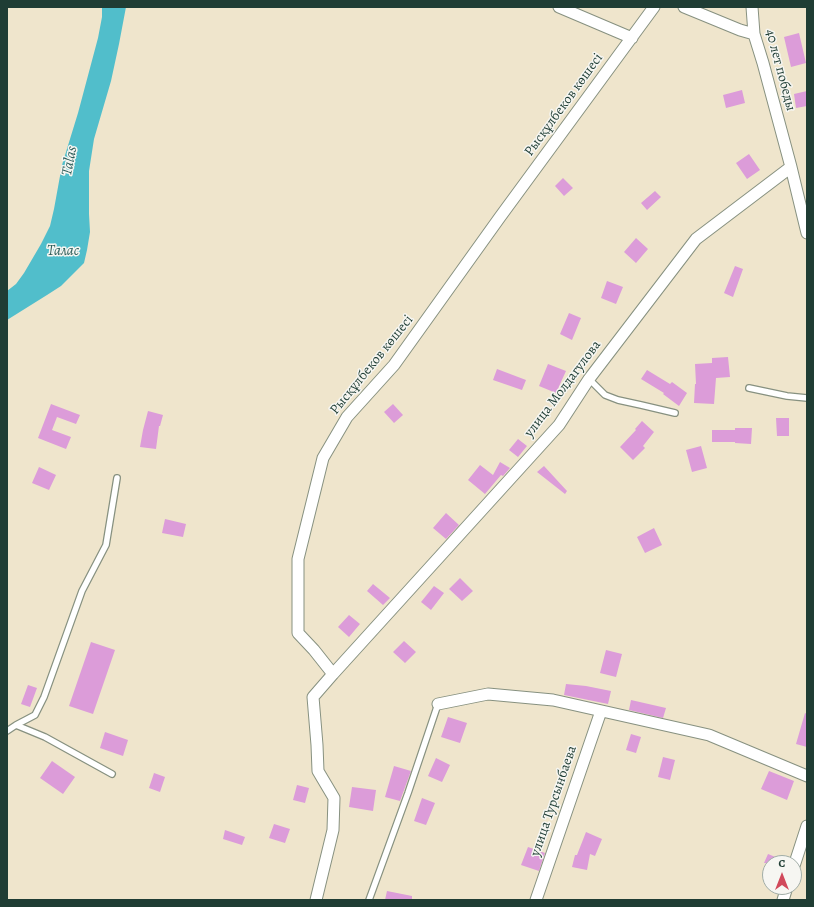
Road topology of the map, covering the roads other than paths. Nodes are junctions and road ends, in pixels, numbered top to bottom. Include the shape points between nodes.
1 (559, 7) edge
2 (654, 7) edge
3 (684, 7) edge
4 (752, 7) edge
5 (754, 34) junction
6 (632, 38) junction
7 (791, 167) junction
8 (807, 233) edge
9 (589, 379) junction
10 (749, 388) dead end
11 (807, 398) edge
12 (675, 413) dead end
13 (117, 478) dead end
14 (333, 674) junction
15 (438, 704) joint
16 (601, 711) junction
17 (16, 725) junction
18 (7, 731) edge
19 (112, 774) dead end
20 (807, 776) edge
21 (807, 826) edge
22 (798, 855) edge
23 (316, 900) edge
24 (369, 900) edge
25 (536, 900) edge

1 - 6 street
2 - 6 street, Рысқұлбеков көшесі
3 - 5 street
4 - 5 street, 40 лет победы
5 - 7 street, 40 лет победы
6 - 14 street, Рысқұлбеков көшесі via 394,365 347,417 323,458 298,559 298,633
7 - 8 street, 40 лет победы
7 - 9 street, улица Молдагулова via 696,239
9 - 12 lane via 605,395
9 - 14 street, улица Молдагулова via 558,425
10 - 11 lane
13 - 17 lane via 106,545 82,591 44,697 35,715
14 - 23 street via 313,697 318,771 334,798 333,830
15 - 16 street via 488,694 553,700
15 - 24 lane
16 - 20 street via 709,735
16 - 25 street, улица Турсынбаева
17 - 18 lane
17 - 19 lane via 45,737
21 - 22 street

